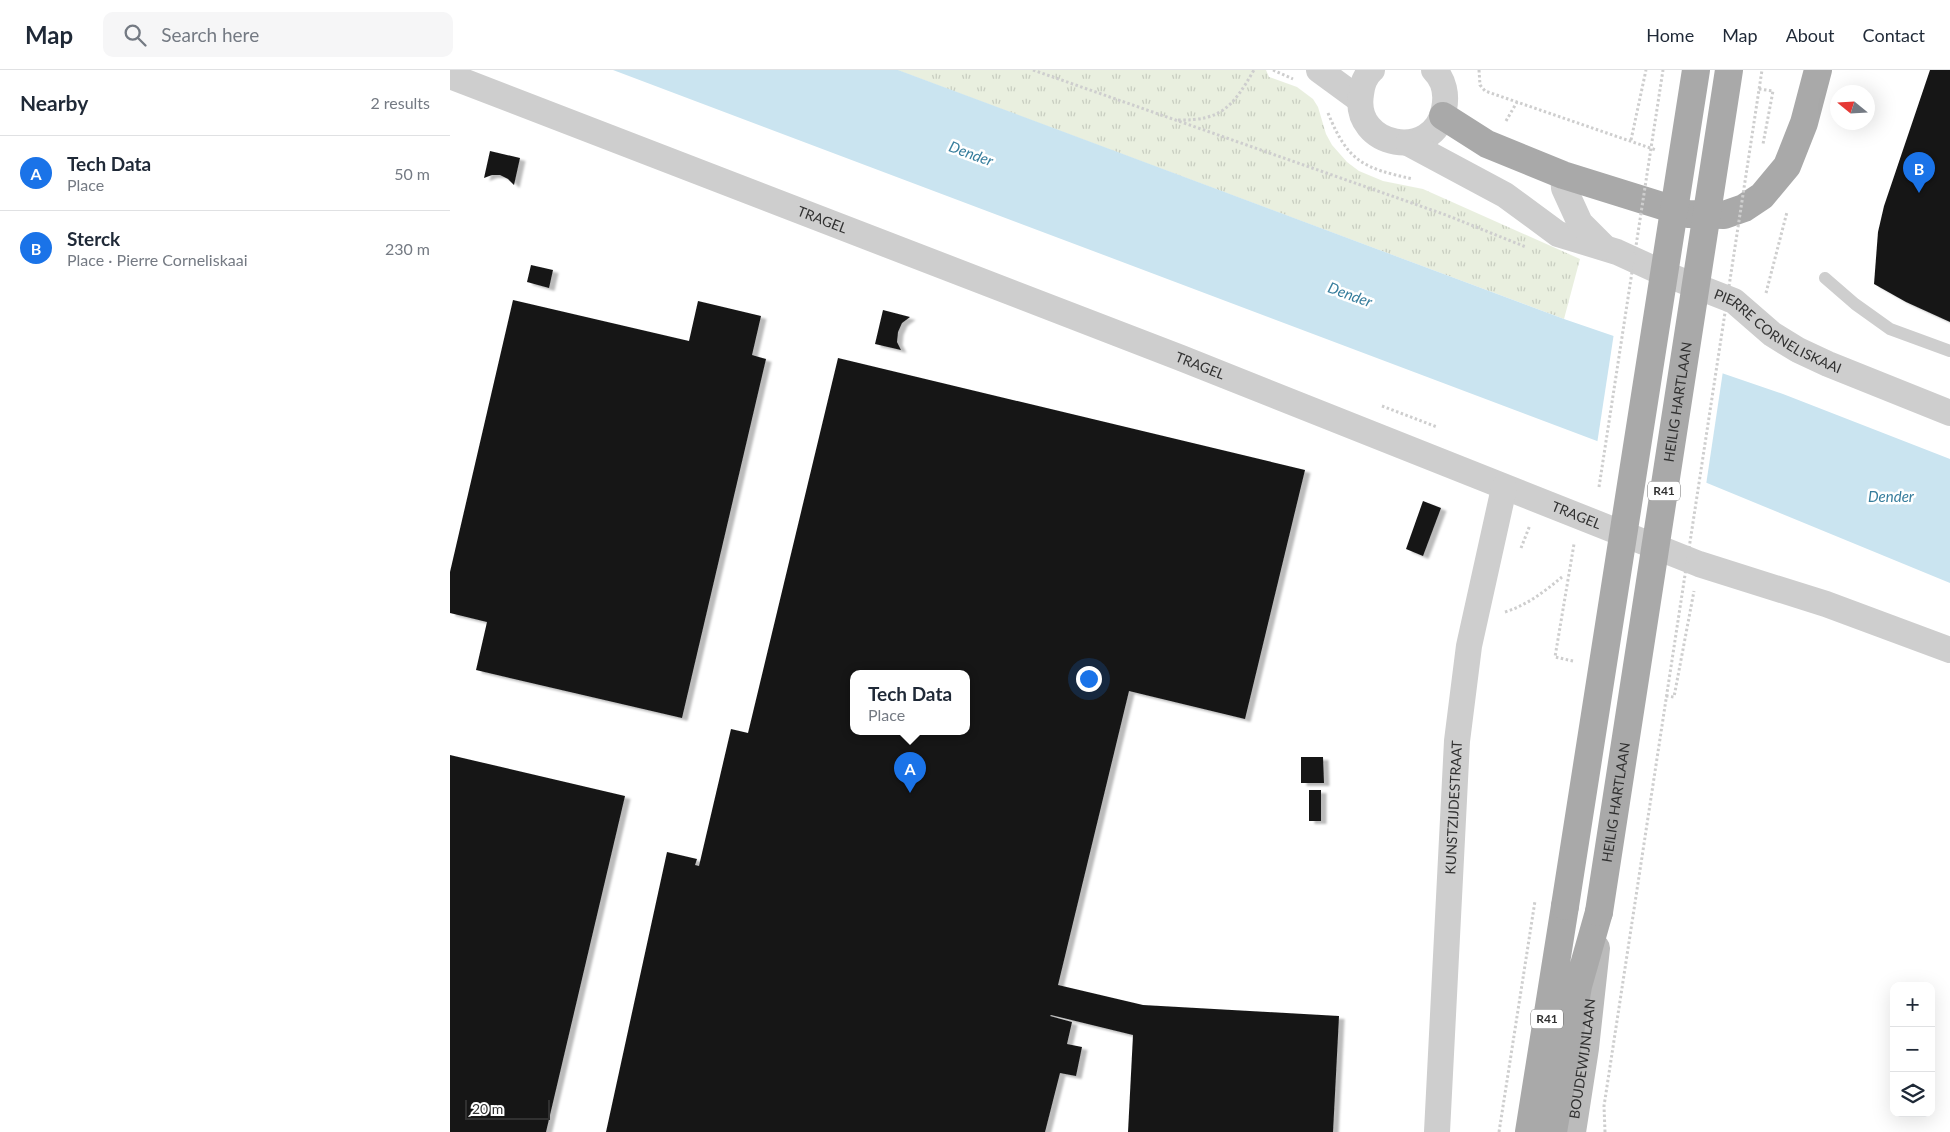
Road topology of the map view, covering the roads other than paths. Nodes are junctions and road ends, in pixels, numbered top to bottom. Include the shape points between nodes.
1 (1372, 70) edge
2 (1696, 70) edge
3 (1729, 70) edge
4 (1818, 70) edge
5 (1309, 75) edge
6 (1442, 75) edge
7 (450, 76) edge
8 (1360, 100) junction
9 (1443, 116) junction
10 (1408, 143) junction
11 (1562, 175) junction
12 (1604, 248) junction
13 (1825, 278) dead end
14 (1950, 351) edge
15 (1950, 413) edge
16 (1504, 488) junction
17 (1950, 650) edge
18 (1599, 912) junction
19 (1437, 1132) edge
20 (1529, 1132) edge
21 (1553, 1132) edge
22 (1572, 1132) edge

1 - 8 street via 1362,86
2 - 20 main road, R41, bridge
3 - 18 main road, HEILIG HARTLAAN / R41, bridge
4 - 11 main road via 1804,123 1787,166 1767,192 1744,208 1724,215 1688,214
5 - 8 street
6 - 9 street via 1446,100
7 - 16 street, TRAGEL via 1181,358
8 - 10 street, PIERRE CORNELISKAAI via 1366,124 1374,133 1396,143
9 - 10 street via 1434,130 1420,140
9 - 11 main road via 1487,144
10 - 12 street, PIERRE CORNELISKAAI via 1505,194 1558,234
11 - 12 street, PIERRE CORNELISKAAI via 1564,188 1580,223
12 - 15 street, PIERRE CORNELISKAAI via 1734,301 1772,334 1820,361
13 - 14 lane via 1890,329
16 - 17 street, TRAGEL via 1700,564 1826,604
16 - 19 street, KUNSTZIJDESTRAAT via 1469,646 1457,741
18 - 21 main road, BOUDEWIJNLAAN / R41 via 1578,986
18 - 22 main road, BOUDEWIJNLAAN

